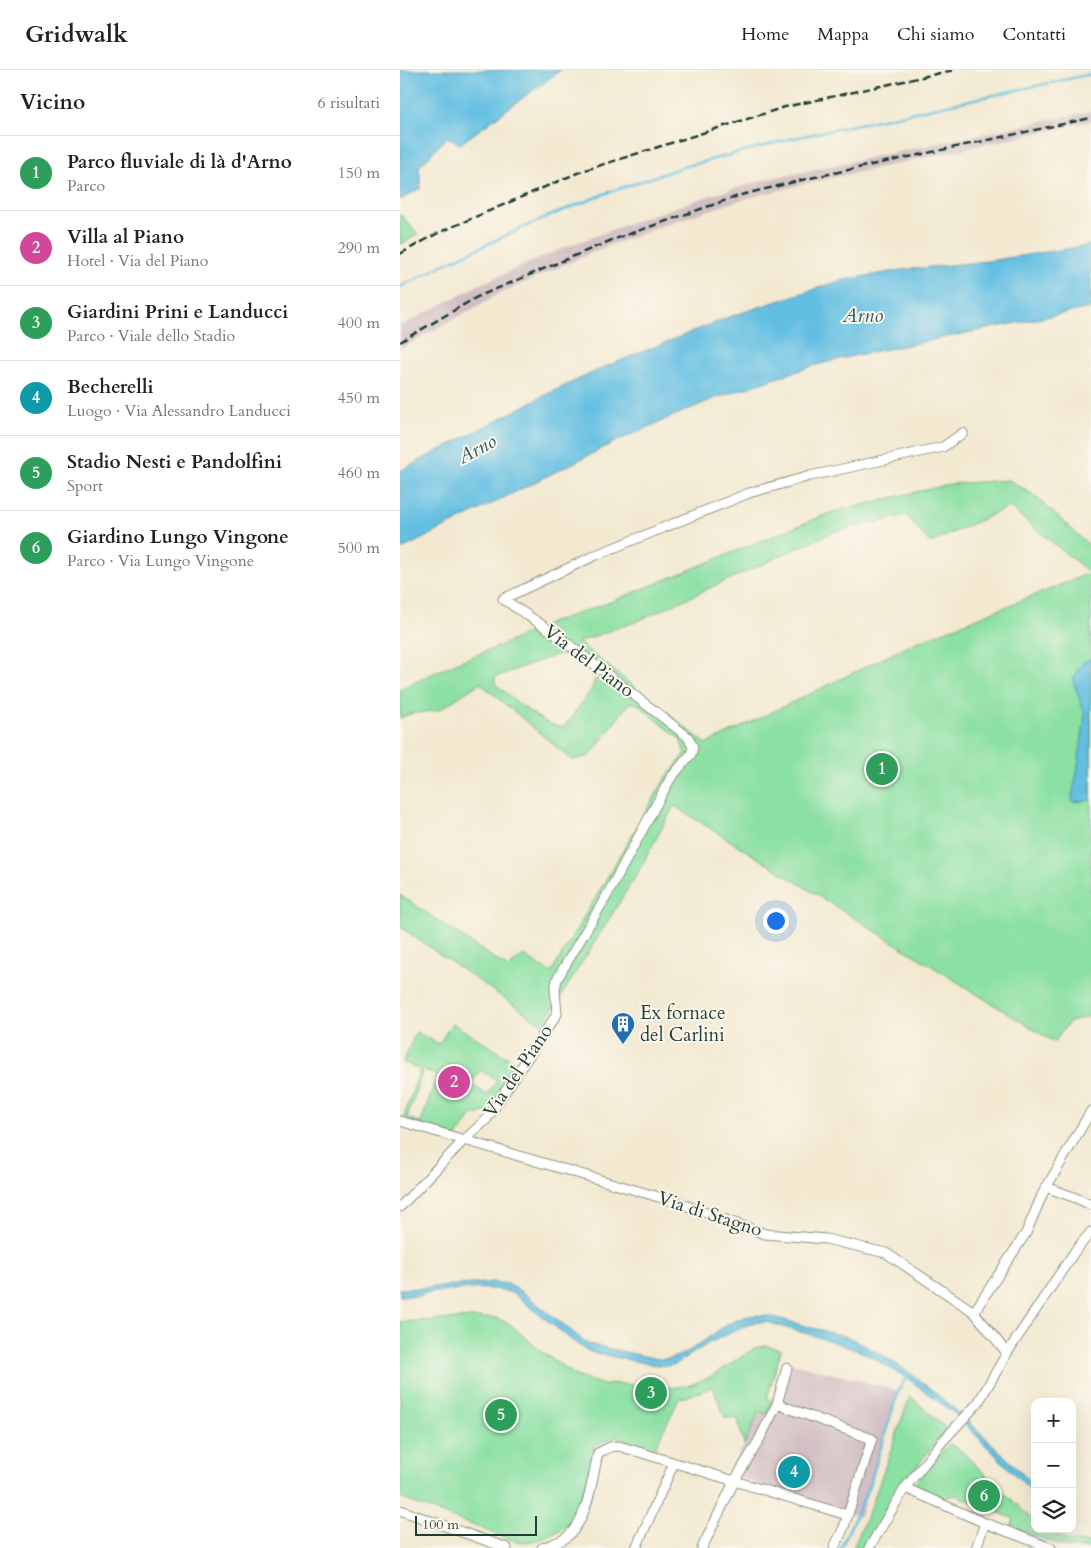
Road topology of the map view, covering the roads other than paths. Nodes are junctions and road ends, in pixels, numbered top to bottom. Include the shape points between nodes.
1 (963, 433) dead end
2 (1091, 1111) edge
3 (400, 1120) edge
4 (464, 1140) junction
5 (1046, 1187) junction
6 (1091, 1205) edge
7 (400, 1207) edge
8 (1091, 1232) edge
9 (974, 1312) junction
10 (1007, 1352) junction
11 (787, 1368) dead end
12 (777, 1404) junction
13 (674, 1463) junction
14 (735, 1480) junction
15 (905, 1488) junction
16 (400, 1510) edge
17 (847, 1515) junction
18 (985, 1523) junction
19 (507, 1548) edge
20 (542, 1548) edge
21 (636, 1548) edge
22 (702, 1548) edge
23 (834, 1548) edge
24 (870, 1548) edge
25 (976, 1548) edge
26 (1051, 1548) edge

1 - 4 street, Via del Piano via 943,447 749,493 604,552 503,599 554,633 688,737 694,746 670,779 557,979 557,1014 486,1120
2 - 5 street
3 - 4 street
4 - 7 street, Via del Piano
4 - 9 street, Via di Stagno via 679,1203 765,1234 826,1239 886,1253
5 - 6 street
5 - 9 street via 1026,1233
8 - 10 street
9 - 10 street, Via di Stagno
10 - 15 street via 978,1403 940,1443
11 - 12 street
12 - 14 street
12 - 17 street via 872,1439
13 - 14 street
13 - 20 street via 619,1446 598,1453 576,1528 564,1538
13 - 21 street
14 - 17 street
14 - 22 street
15 - 18 street
15 - 24 street
16 - 19 street
17 - 23 street
18 - 25 street
18 - 26 street

